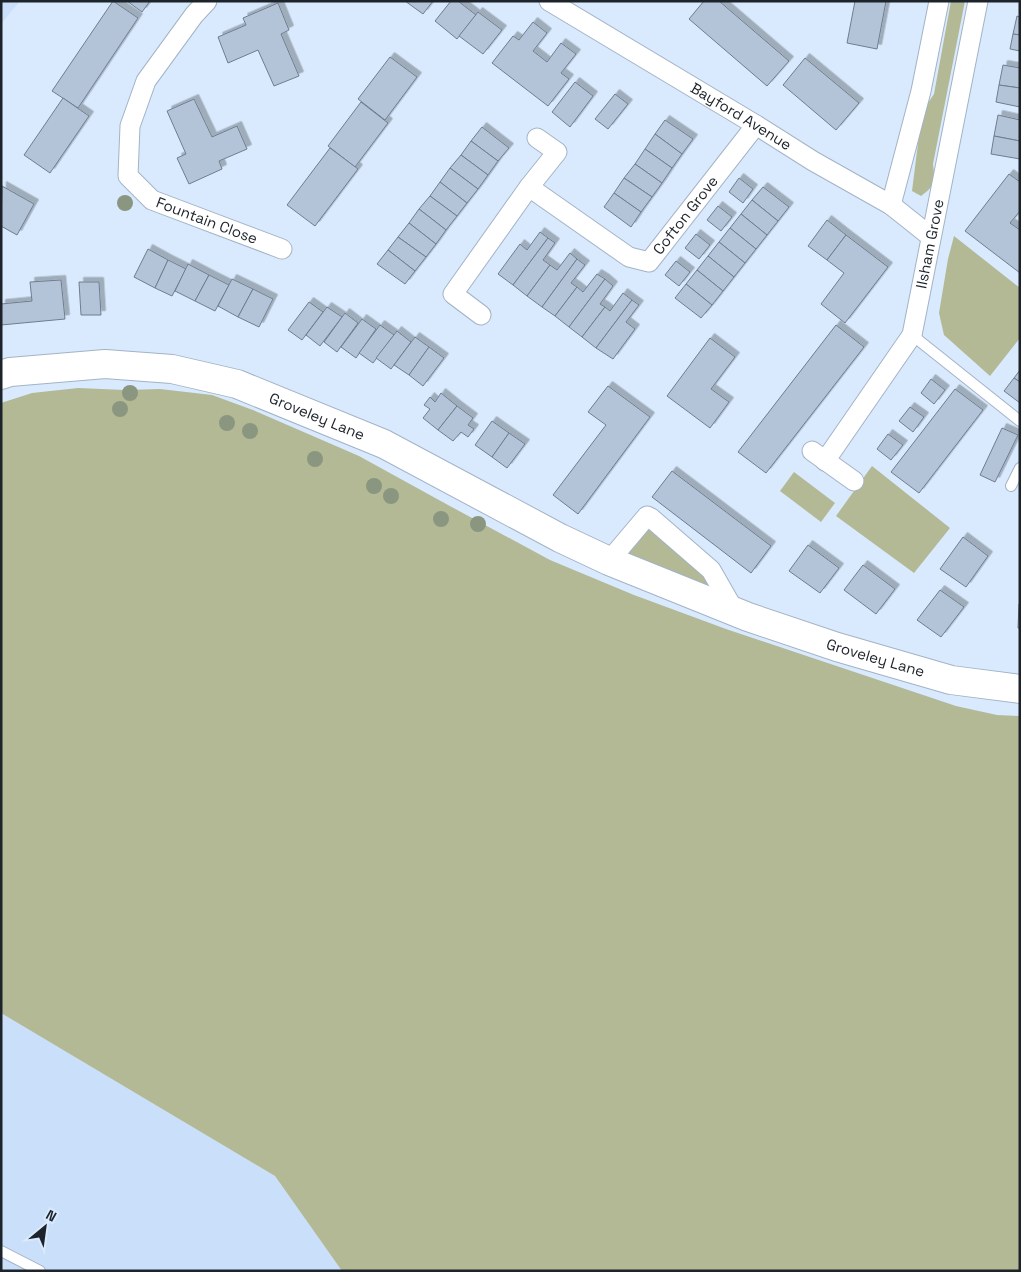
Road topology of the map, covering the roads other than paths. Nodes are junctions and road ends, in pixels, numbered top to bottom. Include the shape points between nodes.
1 (206, 1) edge
2 (549, 1) edge
3 (939, 1) edge
4 (978, 1) edge
5 (756, 124) junction
6 (537, 138) dead end
7 (529, 187) junction
8 (890, 205) junction
9 (930, 236) junction
10 (282, 249) dead end
11 (481, 314) dead end
12 (912, 335) junction
13 (1, 375) edge
14 (1020, 421) edge
15 (1020, 468) edge
16 (854, 481) dead end
17 (1011, 486) dead end
18 (609, 560) junction
19 (735, 612) junction
20 (1020, 689) edge
21 (1, 1251) edge
22 (40, 1271) edge

1 - 10 street, Fountain Close via 146,81 130,126 128,176 152,200
2 - 5 street, Bayford Avenue
3 - 8 street via 921,91
4 - 9 street, Ilsham Grove
5 - 7 street, Cofton Grove via 649,262 629,257
5 - 8 street, Bayford Avenue
6 - 7 street via 557,152
7 - 11 street via 453,294
8 - 9 street, Bayford Avenue
9 - 12 street, Ilsham Grove
12 - 14 lane
12 - 16 street, Ilsham Grove via 818,456
13 - 18 main road, Groveley Lane via 105,364 172,369 237,384 384,444 560,538
15 - 17 lane
18 - 19 main road, Groveley Lane
18 - 19 street via 647,516 711,570
19 - 20 main road, Groveley Lane via 837,647 951,680
21 - 22 lane

